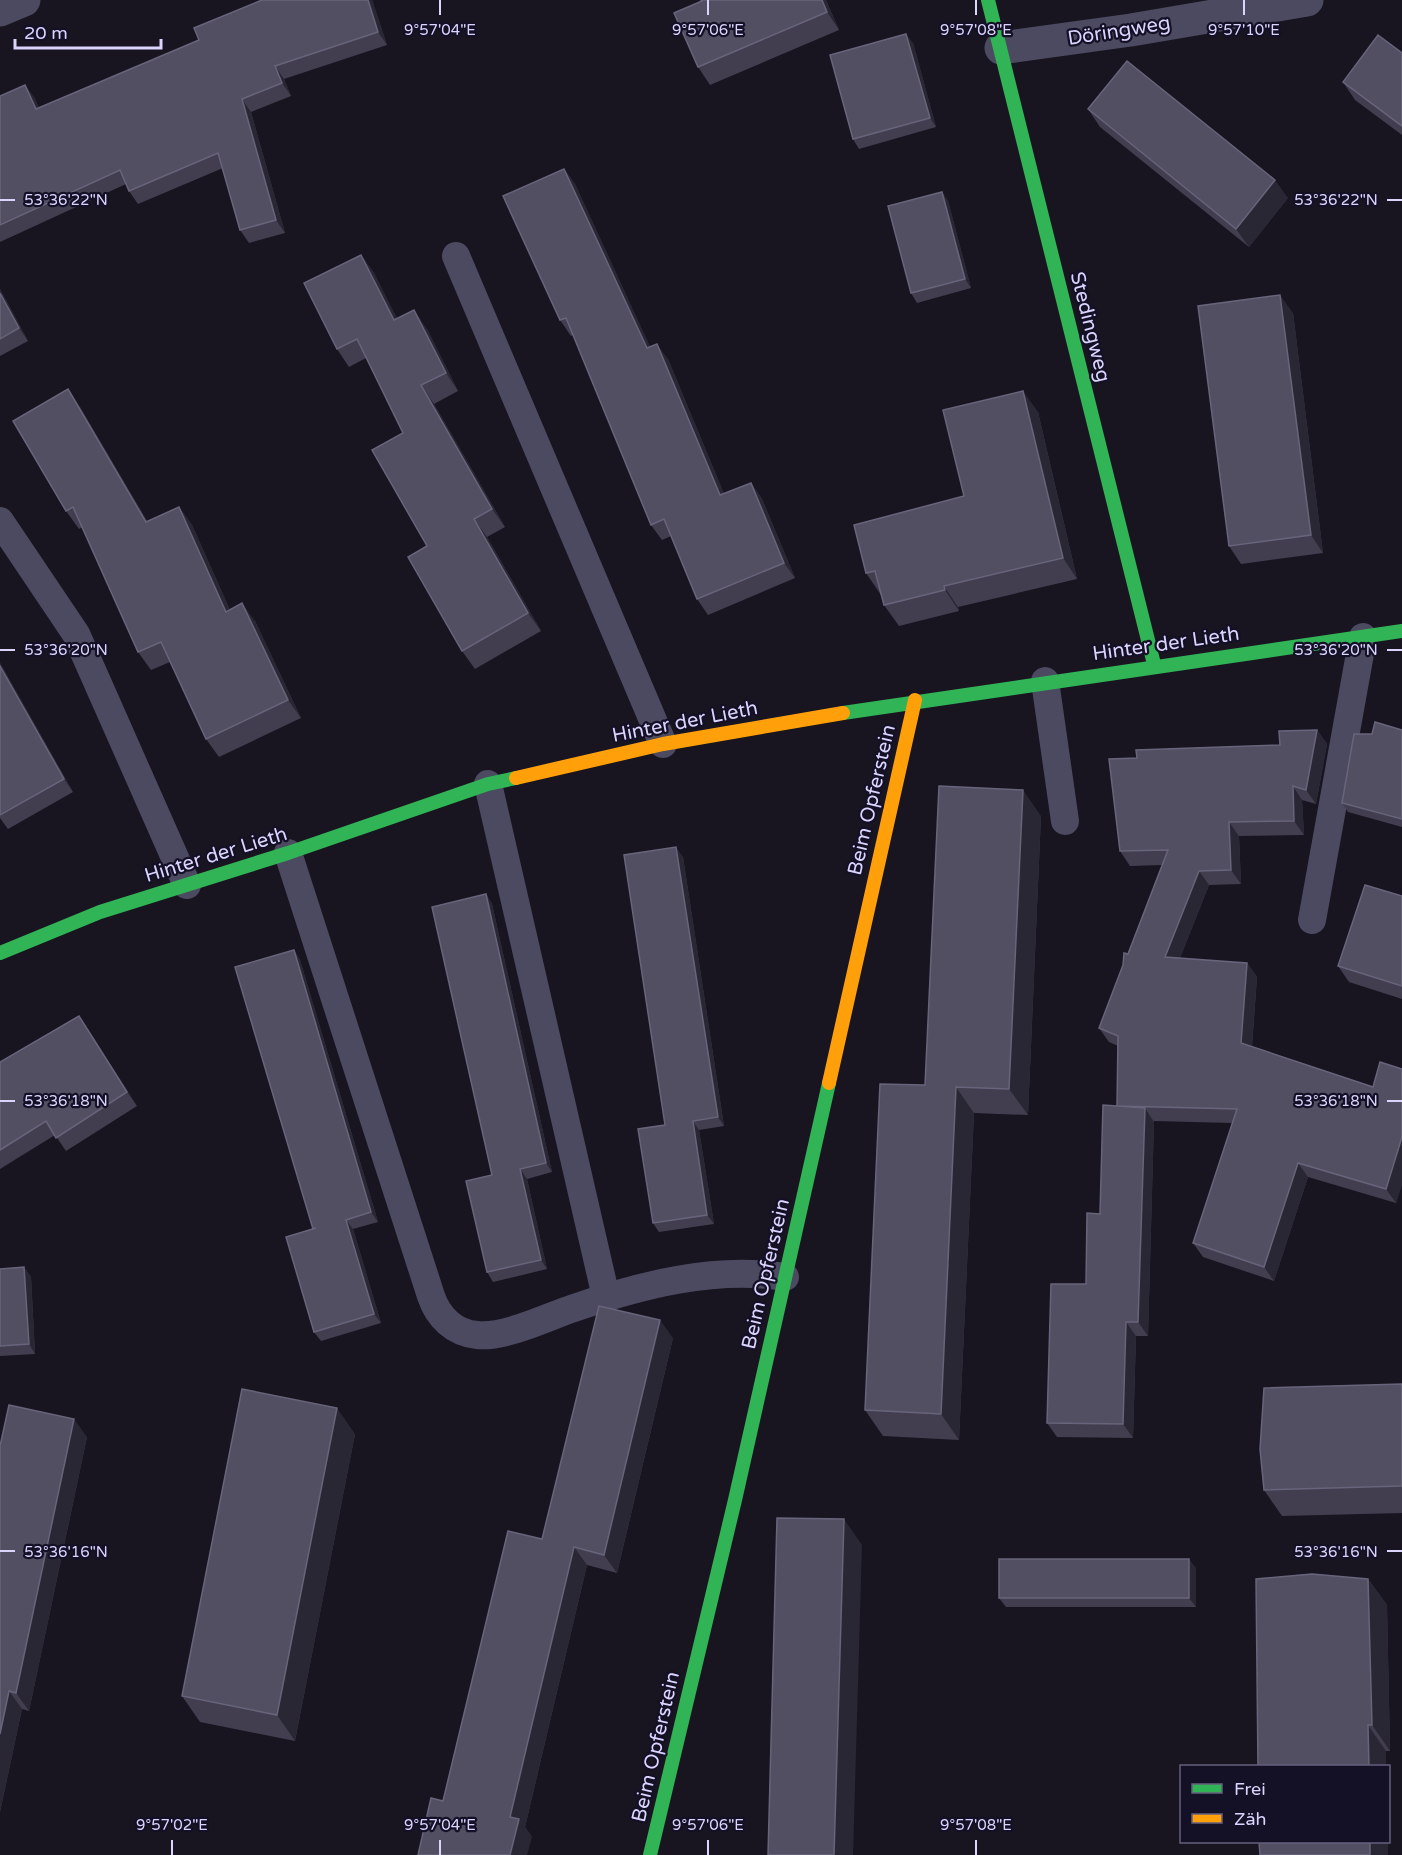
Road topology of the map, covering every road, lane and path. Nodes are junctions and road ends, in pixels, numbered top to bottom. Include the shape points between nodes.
1 (24, 0) edge
2 (988, 0) edge
3 (1307, 0) edge
4 (0, 10) edge
5 (1001, 48) junction
6 (456, 256) dead end
7 (0, 520) edge
8 (1402, 631) edge
9 (1363, 637) junction
10 (1154, 664) junction
11 (1046, 681) junction
12 (915, 700) junction
13 (663, 744) junction
14 (488, 784) junction
15 (1065, 821) dead end
16 (288, 853) junction
17 (187, 885) junction
18 (1312, 920) dead end
19 (0, 953) edge
20 (785, 1277) junction
21 (606, 1297) junction
22 (650, 1855) edge

1 - 4 street
2 - 5 street, Stedingweg
3 - 5 street, Döringweg
5 - 10 street, Stedingweg
6 - 13 lane
7 - 17 lane via 76,634
8 - 9 street, Hinter der Lieth
9 - 10 street, Hinter der Lieth
9 - 18 lane
10 - 11 street, Hinter der Lieth
11 - 12 street, Hinter der Lieth
11 - 15 lane
12 - 13 street, Hinter der Lieth
12 - 20 street, Beim Opferstein
13 - 14 street, Hinter der Lieth
14 - 16 street, Hinter der Lieth
14 - 21 lane
16 - 17 street, Hinter der Lieth
16 - 21 lane via 432,1300 443,1319 468,1333 498,1334
17 - 19 street, Hinter der Lieth via 99,912
20 - 21 lane via 752,1272 721,1274
20 - 22 street, Beim Opferstein

